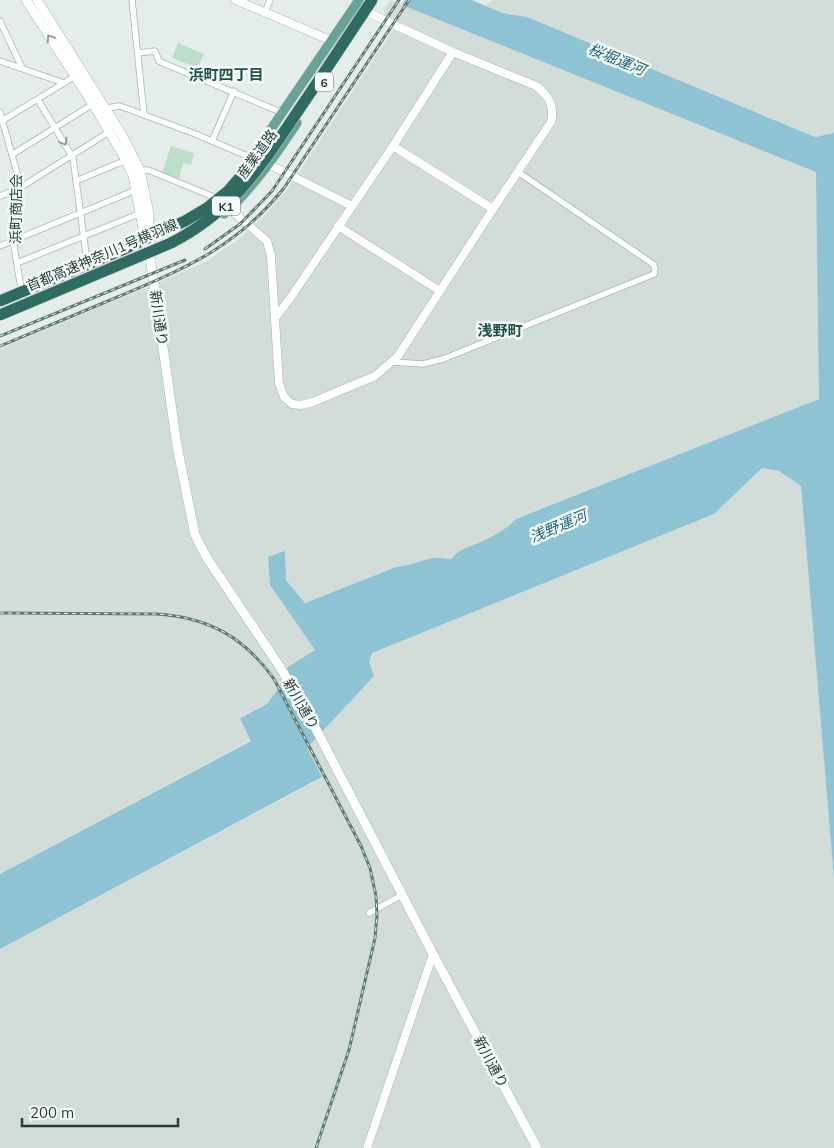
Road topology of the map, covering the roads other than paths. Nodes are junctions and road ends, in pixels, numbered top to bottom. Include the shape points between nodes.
1 (26, 0) edge
2 (37, 0) edge
3 (132, 0) edge
4 (236, 0) edge
5 (270, 0) edge
6 (359, 0) edge
7 (364, 0) edge
8 (372, 0) edge
9 (378, 0) edge
10 (265, 12) junction
11 (369, 13) junction
12 (0, 21) edge
13 (332, 41) junction
14 (453, 52) junction
15 (138, 54) junction
16 (0, 61) edge
17 (22, 68) junction
18 (79, 74) junction
19 (64, 83) junction
20 (234, 92) junction
21 (38, 100) junction
22 (93, 104) junction
23 (106, 108) junction
24 (0, 112) edge
25 (284, 112) junction
26 (144, 114) junction
27 (1, 122) edge
28 (55, 128) junction
29 (109, 132) junction
30 (212, 141) junction
31 (393, 146) junction
32 (13, 154) junction
33 (72, 155) junction
34 (252, 158) junction
35 (128, 162) junction
36 (270, 163) junction
37 (140, 170) junction
38 (518, 172) junction
39 (76, 181) junction
40 (18, 189) junction
41 (136, 190) junction
42 (0, 196) edge
43 (214, 197) junction
44 (352, 206) junction
45 (230, 208) junction
46 (493, 209) junction
47 (80, 213) junction
48 (141, 213) junction
49 (338, 226) junction
50 (84, 235) junction
51 (148, 236) junction
52 (13, 240) junction
53 (0, 246) edge
54 (122, 250) junction
55 (150, 256) junction
56 (87, 261) junction
57 (17, 264) junction
58 (123, 264) junction
59 (21, 289) junction
60 (440, 291) junction
61 (0, 299) edge
62 (24, 307) junction
63 (0, 308) edge
64 (0, 316) edge
65 (275, 318) junction
66 (392, 362) junction
67 (402, 894) junction
68 (369, 913) dead end
69 (433, 954) junction
70 (367, 1148) edge
71 (537, 1148) edge

18 -> 1 main road, 新川通り
2 - 18 main road, 新川通り
3 - 15 street
4 - 10 street
5 - 10 street
6 - 13 main road, 産業道路 / 6
7 - 54 highway, 首都高速神奈川1号横羽線 / K1, bridge via 267,146 239,180 195,215
8 - 58 highway, 首都高速神奈川1号横羽線 / K1, bridge via 256,172 234,198 185,236
9 - 11 main road, 産業道路 / 6
10 - 13 street
11 - 14 street
11 - 36 main road, 産業道路 / 6
12 - 17 street
13 - 25 main road, 産業道路 / 6
14 - 31 street
14 - 38 street via 536,86 552,103 551,122
15 - 20 street via 155,51 159,61
15 - 26 street
16 - 17 street
17 - 19 street
18 - 19 street
18 - 22 main road, 新川通り
18 - 23 main road, 新川通り
19 - 21 street
20 - 25 street
20 - 30 street
21 - 27 street
21 - 28 street
22 - 28 street
22 - 29 main road, 新川通り
23 - 26 street via 120,106
23 - 37 main road, 新川通り
24 - 27 street, 浜町商店会
25 - 34 main road, 産業道路 / 6
26 - 30 street
27 - 32 street, 浜町商店会
28 - 32 street
28 -> 33 street
29 - 33 street
29 - 35 main road, 新川通り
30 - 34 street
31 - 44 street
31 - 46 street
32 - 40 street, 浜町商店会
33 - 39 street
33 - 40 street
34 - 36 street
34 - 43 main road, 産業道路 / 6
35 - 39 street
35 - 41 main road, 新川通り
36 - 44 street
36 - 45 main road, 産業道路 / 6
37 - 43 street via 148,170
37 - 51 main road, 新川通り via 149,214
38 - 46 street
38 - 66 street via 653,264 654,274 444,360 424,364
39 - 47 street
40 - 42 street
40 - 52 street, 浜町商店会
41 - 47 street
41 - 48 main road, 新川通り
43 - 45 street
43 - 51 main road, 産業道路 / 6 via 179,221
44 - 49 street
45 - 55 main road, 産業道路 / 6 via 216,220
45 - 65 street via 267,241
46 - 60 street
47 - 50 street
47 - 52 street
48 - 50 street
48 - 51 main road, 新川通り
49 - 60 street
49 - 65 street
50 - 56 street
50 - 57 street
51 - 55 main road, 新川通り
51 - 56 main road, 産業道路 / 6
52 - 53 street
52 - 57 street, 浜町商店会
54 - 61 highway, 首都高速神奈川1号横羽線 / K1, bridge
54 - 63 highway, bridge
55 - 62 main road, 産業道路 / 6
55 - 67 main road, 新川通り via 171,407 191,522 199,544 305,708
56 - 59 main road, 産業道路 / 6
57 - 59 street, 浜町商店会
58 - 63 highway, bridge via 84,275
58 - 64 highway, 首都高速神奈川1号横羽線 / K1, bridge
59 - 61 main road, 産業道路 / 6
59 - 62 street, 浜町商店会
60 - 66 street
62 - 64 main road, 産業道路 / 6
65 - 66 street via 279,383 284,396 292,404 302,405 375,376
67 - 68 street
67 - 69 main road, 新川通り
69 - 70 street
69 - 71 main road, 新川通り

